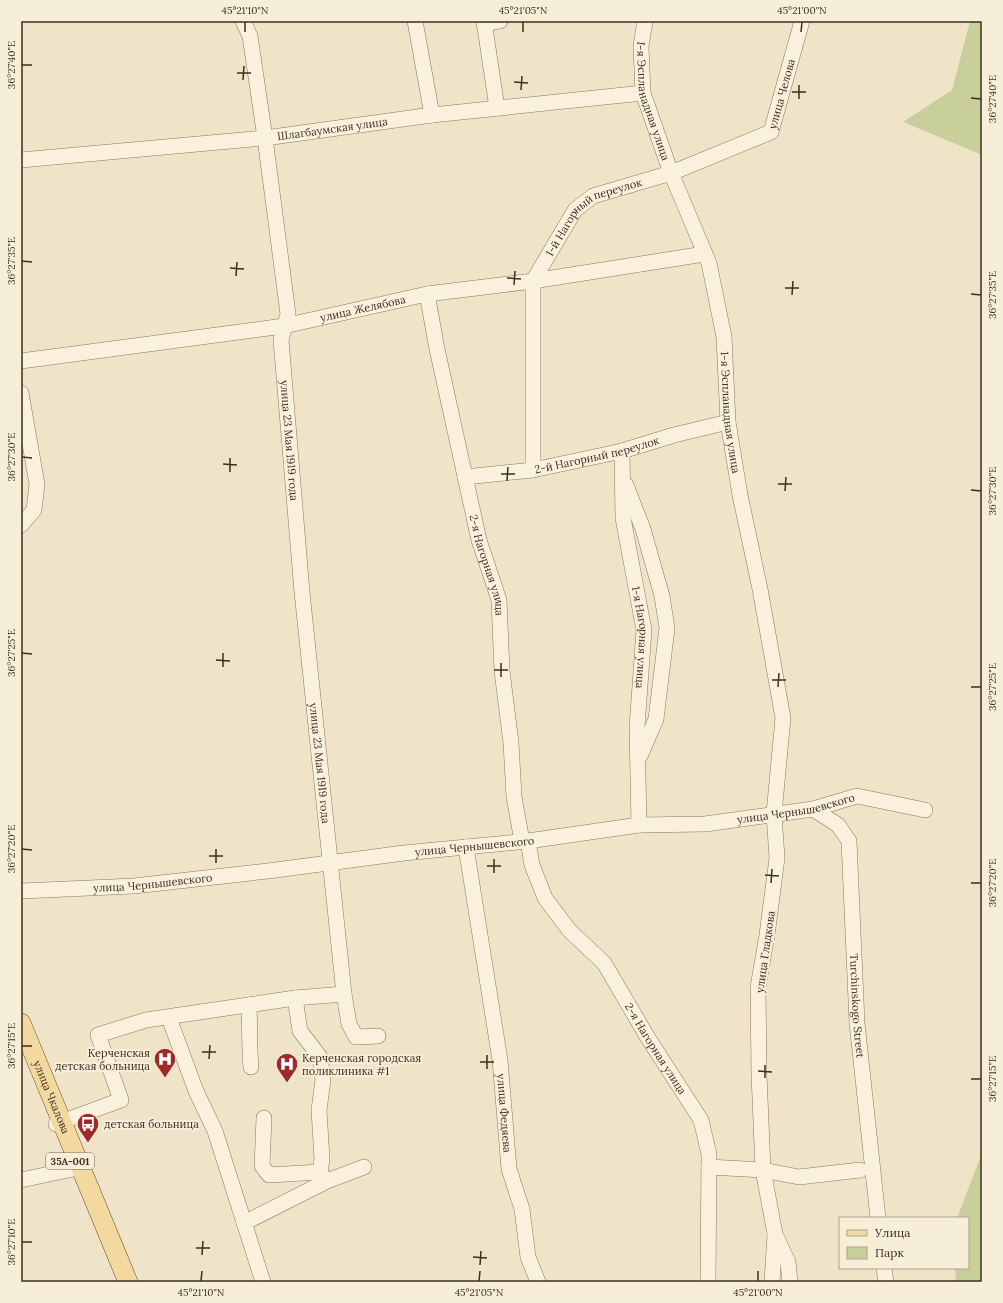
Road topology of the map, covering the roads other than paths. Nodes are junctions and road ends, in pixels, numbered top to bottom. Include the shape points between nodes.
1 (243, 21) edge
2 (416, 21) edge
3 (500, 21) edge
4 (645, 21) edge
5 (802, 21) edge
6 (484, 22) edge
7 (643, 93) junction
8 (497, 108) junction
9 (432, 115) junction
10 (265, 138) junction
11 (21, 160) edge
12 (670, 173) junction
13 (704, 254) junction
14 (533, 281) junction
15 (427, 294) junction
16 (284, 326) junction
17 (21, 361) edge
18 (21, 393) edge
19 (728, 422) junction
20 (622, 451) junction
21 (533, 470) junction
22 (622, 476) junction
23 (465, 477) junction
24 (21, 525) edge
25 (638, 761) junction
26 (813, 809) junction
27 (925, 810) dead end
28 (774, 814) junction
29 (639, 825) junction
30 (525, 841) junction
31 (466, 847) junction
32 (330, 863) junction
33 (21, 891) edge
34 (344, 994) junction
35 (295, 998) junction
36 (249, 1005) junction
37 (169, 1018) junction
38 (21, 1023) edge
39 (378, 1036) dead end
40 (21, 1040) edge
41 (251, 1067) dead end
42 (264, 1118) dead end
43 (59, 1123) junction
44 (364, 1167) dead end
45 (709, 1167) junction
46 (77, 1168) junction
47 (764, 1170) junction
48 (860, 1170) dead end
49 (324, 1176) junction
50 (21, 1180) edge
51 (878, 1217) edge
52 (244, 1223) junction
53 (775, 1234) junction
54 (884, 1269) edge
55 (120, 1282) edge
56 (128, 1282) edge
57 (263, 1282) edge
58 (538, 1282) edge
59 (708, 1282) edge
60 (772, 1282) edge
61 (790, 1282) edge
62 (886, 1282) edge

1 - 10 street, улица 23 Мая 1919 года via 250,36
2 - 9 street
3 - 6 street
4 - 7 street, 1-я Эспланадная улица via 640,46
5 - 12 street, улица Челова via 772,132
6 - 8 street
7 - 8 street, Шлагбаумская улица
7 - 12 street, 1-я Эспланадная улица
8 - 9 street, Шлагбаумская улица
9 - 10 street, Шлагбаумская улица
10 - 11 street, Шлагбаумская улица
10 - 16 street, улица 23 Мая 1919 года via 288,314
12 - 13 street, 1-я Эспланадная улица
12 - 14 street, 1-й Нагорный переулок via 593,196 575,210
13 - 14 street, улица Желябова
13 - 19 street, 1-я Эспланадная улица via 709,264 724,337
14 - 15 street, улица Желябова
14 - 21 street
15 - 16 street, улица Желябова
15 - 23 street, 2-я Нагорная улица
16 - 17 street, улица Желябова
16 - 32 street, улица 23 Мая 1919 года via 281,340 301,576
18 - 24 street via 37,484 34,510
19 - 20 street, 2-й Нагорный переулок
19 - 28 street, 1-я Эспланадная улица via 783,718
20 - 21 street, 2-й Нагорный переулок
20 - 22 street, 1-я Нагорная улица
21 - 23 street, 2-й Нагорный переулок
22 - 25 street, 1-я Нагорная улица via 623,518 644,630 637,727
22 - 25 street via 644,529 662,596 667,628 656,718
23 - 30 street, 2-я Нагорная улица via 479,540 499,600 502,671 511,743 514,797
25 - 29 street, 1-я Нагорная улица
26 - 27 street, улица Чернышевского via 857,796
26 - 28 street, улица Чернышевского
26 - 51 street, Turchinskogo Street via 838,825 849,841 857,1023
28 - 29 street, улица Чернышевского via 705,824
28 - 47 street, улица Гладкова via 777,858 758,987
29 - 30 street, улица Чернышевского
30 - 31 street, улица Чернышевского
30 - 45 street, 2-я Нагорная улица via 545,898 569,930 604,963 700,1120 709,1154
31 - 32 street, улица Чернышевского
31 - 58 street, улица Федяева via 500,1060 509,1169 522,1209 528,1257
32 - 33 street, улица Чернышевского via 134,886
32 - 34 street, улица 23 Мая 1919 года
34 - 35 street
34 - 39 street, улица 23 Мая 1919 года via 349,1024 356,1037
35 - 36 street
35 - 49 street via 300,1031 320,1057 323,1080 319,1110
36 - 37 street
36 - 41 street
37 - 43 street via 146,1020 98,1035 121,1100
37 - 52 street via 196,1091 215,1131
38 - 43 main road, улица Чкалова / 35А-001
40 - 43 main road, улица Чкалова / 35А-001
42 - 49 street via 262,1166 269,1175
43 - 46 main road, улица Чкалова / 35А-001
44 - 49 street
45 - 47 street
45 - 59 street, 2-я Нагорная улица
46 - 50 street
46 - 55 main road, улица Чкалова / 35А-001
46 - 56 main road, улица Чкалова / 35А-001
47 - 48 street via 799,1177
47 - 53 street, улица Гладкова
49 - 52 street
52 - 57 street
53 - 60 street, улица Гладкова
53 - 61 street, улица Гладкова via 788,1262
54 - 62 street

